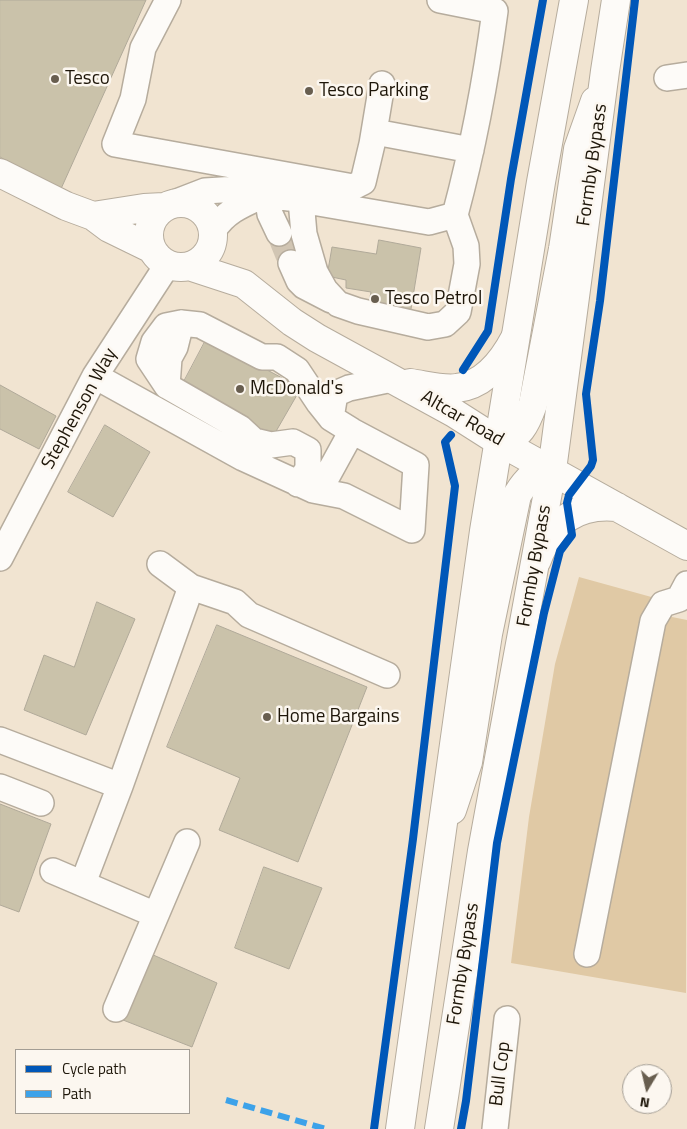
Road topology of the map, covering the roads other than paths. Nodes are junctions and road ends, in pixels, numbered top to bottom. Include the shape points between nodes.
1 (168, 0) edge
2 (440, 0) edge
3 (574, 0) edge
4 (616, 0) edge
5 (605, 71) junction
6 (382, 84) dead end
7 (374, 132) junction
8 (471, 150) junction
9 (0, 173) edge
10 (266, 195) junction
11 (301, 200) junction
12 (169, 205) junction
13 (455, 215) junction
14 (92, 216) junction
15 (279, 233) tunnel mouth
16 (213, 234) junction
17 (170, 260) junction
18 (291, 263) tunnel mouth
19 (244, 284) junction
20 (338, 304) junction
21 (515, 338) junction
22 (95, 376) junction
23 (393, 380) junction
24 (331, 418) junction
25 (352, 431) junction
26 (498, 441) junction
27 (552, 470) junction
28 (312, 485) junction
29 (618, 507) junction
30 (687, 546) edge
31 (0, 558) edge
32 (160, 564) dead end
33 (535, 566) junction
34 (687, 584) edge
35 (214, 594) junction
36 (387, 675) dead end
37 (0, 740) edge
38 (120, 786) junction
39 (0, 787) edge
40 (41, 803) dead end
41 (187, 842) dead end
42 (441, 842) junction
43 (53, 871) dead end
44 (83, 883) junction
45 (156, 915) junction
46 (587, 954) dead end
47 (116, 1009) dead end
48 (508, 1019) dead end
49 (400, 1129) edge
50 (439, 1129) edge
51 (495, 1129) edge

1 - 7 street via 143,48 133,100 116,144 353,187 363,182
2 - 8 street via 495,11
3 - 21 main road, Formby Bypass
4 - 5 main road, Formby Bypass
5 - 26 main road via 578,150 533,404 515,437
5 - 27 main road, Formby Bypass
6 - 7 street
7 - 8 street
8 - 13 street
9 - 14 main road, Altcar Road
10 - 11 street
10 - 12 street via 222,189 205,191
10 - 15 street
10 - 16 street via 233,210 221,219
11 - 13 street via 429,222
11 - 20 street via 304,234 315,272
12 - 14 main road, Altcar Road
12 - 16 main road via 185,202 199,209 210,220
12 - 17 main road via 152,221 149,240
13 - 20 street via 466,246 466,264 458,312 445,324 428,327 358,312
14 - 17 main road, Altcar Road
16 - 17 main road via 210,247 198,262
16 - 19 main road, Altcar Road via 239,269
17 - 19 main road, Altcar Road
17 - 22 street, Stephenson Way
18 - 20 street via 304,286
19 - 23 main road, Altcar Road via 300,328
21 - 23 main road via 494,368 469,385 449,388
21 - 26 main road, Formby Bypass
22 - 28 street via 243,458
22 - 31 street, Stephenson Way
23 - 24 street via 349,388 335,394
23 - 26 main road, Altcar Road
24 - 25 street
24 - 28 street via 297,370 277,358 262,358 200,325 181,323 169,358 167,386 240,428 254,440 272,445 293,442 308,450
25 - 28 street
25 - 28 street via 416,466 412,530 344,496
26 - 27 main road, Altcar Road
26 - 42 main road, Formby Bypass
27 - 29 main road, Altcar Road
27 - 33 main road, Formby Bypass
27 - 42 main road via 532,476 517,495 488,634 468,762
29 - 30 main road, Altcar Road
29 - 33 main road via 591,507 569,516 549,536
32 - 35 street
33 - 50 main road, Formby Bypass via 482,851
34 - 46 street via 679,598 664,604 653,621
35 - 36 street via 250,615
35 - 38 street
37 - 38 street
38 - 44 street
39 - 40 street
41 - 45 street
42 - 49 main road, Formby Bypass
43 - 44 street
44 - 45 street
45 - 47 street
48 - 51 street, Bull Cop

